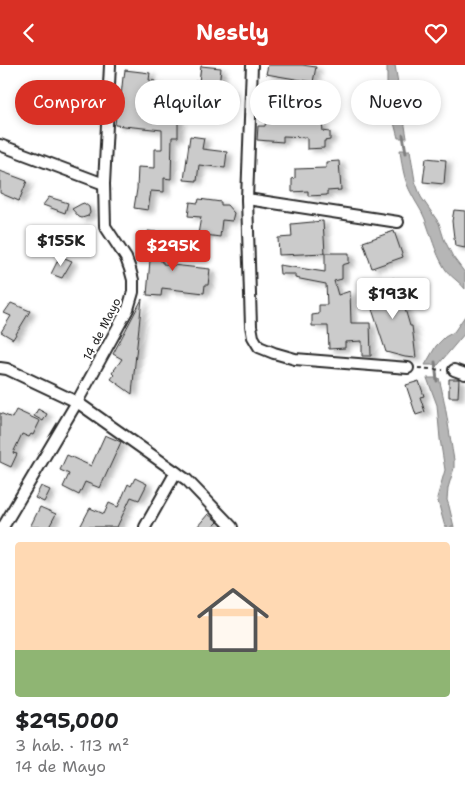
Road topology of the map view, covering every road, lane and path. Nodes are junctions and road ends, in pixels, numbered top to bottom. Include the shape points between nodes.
1 (110, 65) edge
2 (252, 65) edge
3 (0, 145) edge
4 (104, 184) junction
5 (247, 199) junction
6 (398, 223) dead end
7 (0, 367) edge
8 (408, 368) joint
9 (454, 371) joint
10 (465, 374) edge
11 (77, 402) junction
12 (176, 472) junction
13 (3, 527) edge
14 (145, 527) edge
15 (232, 527) edge

1 - 4 street, 14 de Mayo
2 - 5 street
3 - 4 street
4 - 11 street, 14 de Mayo via 105,226 126,258 133,292 128,309
5 - 6 street
5 - 8 street via 251,326 259,347 295,359
7 - 11 street
8 - 9 path
9 - 10 street
11 - 12 street
11 - 13 street, 14 de Mayo
12 - 14 street
12 - 15 street

